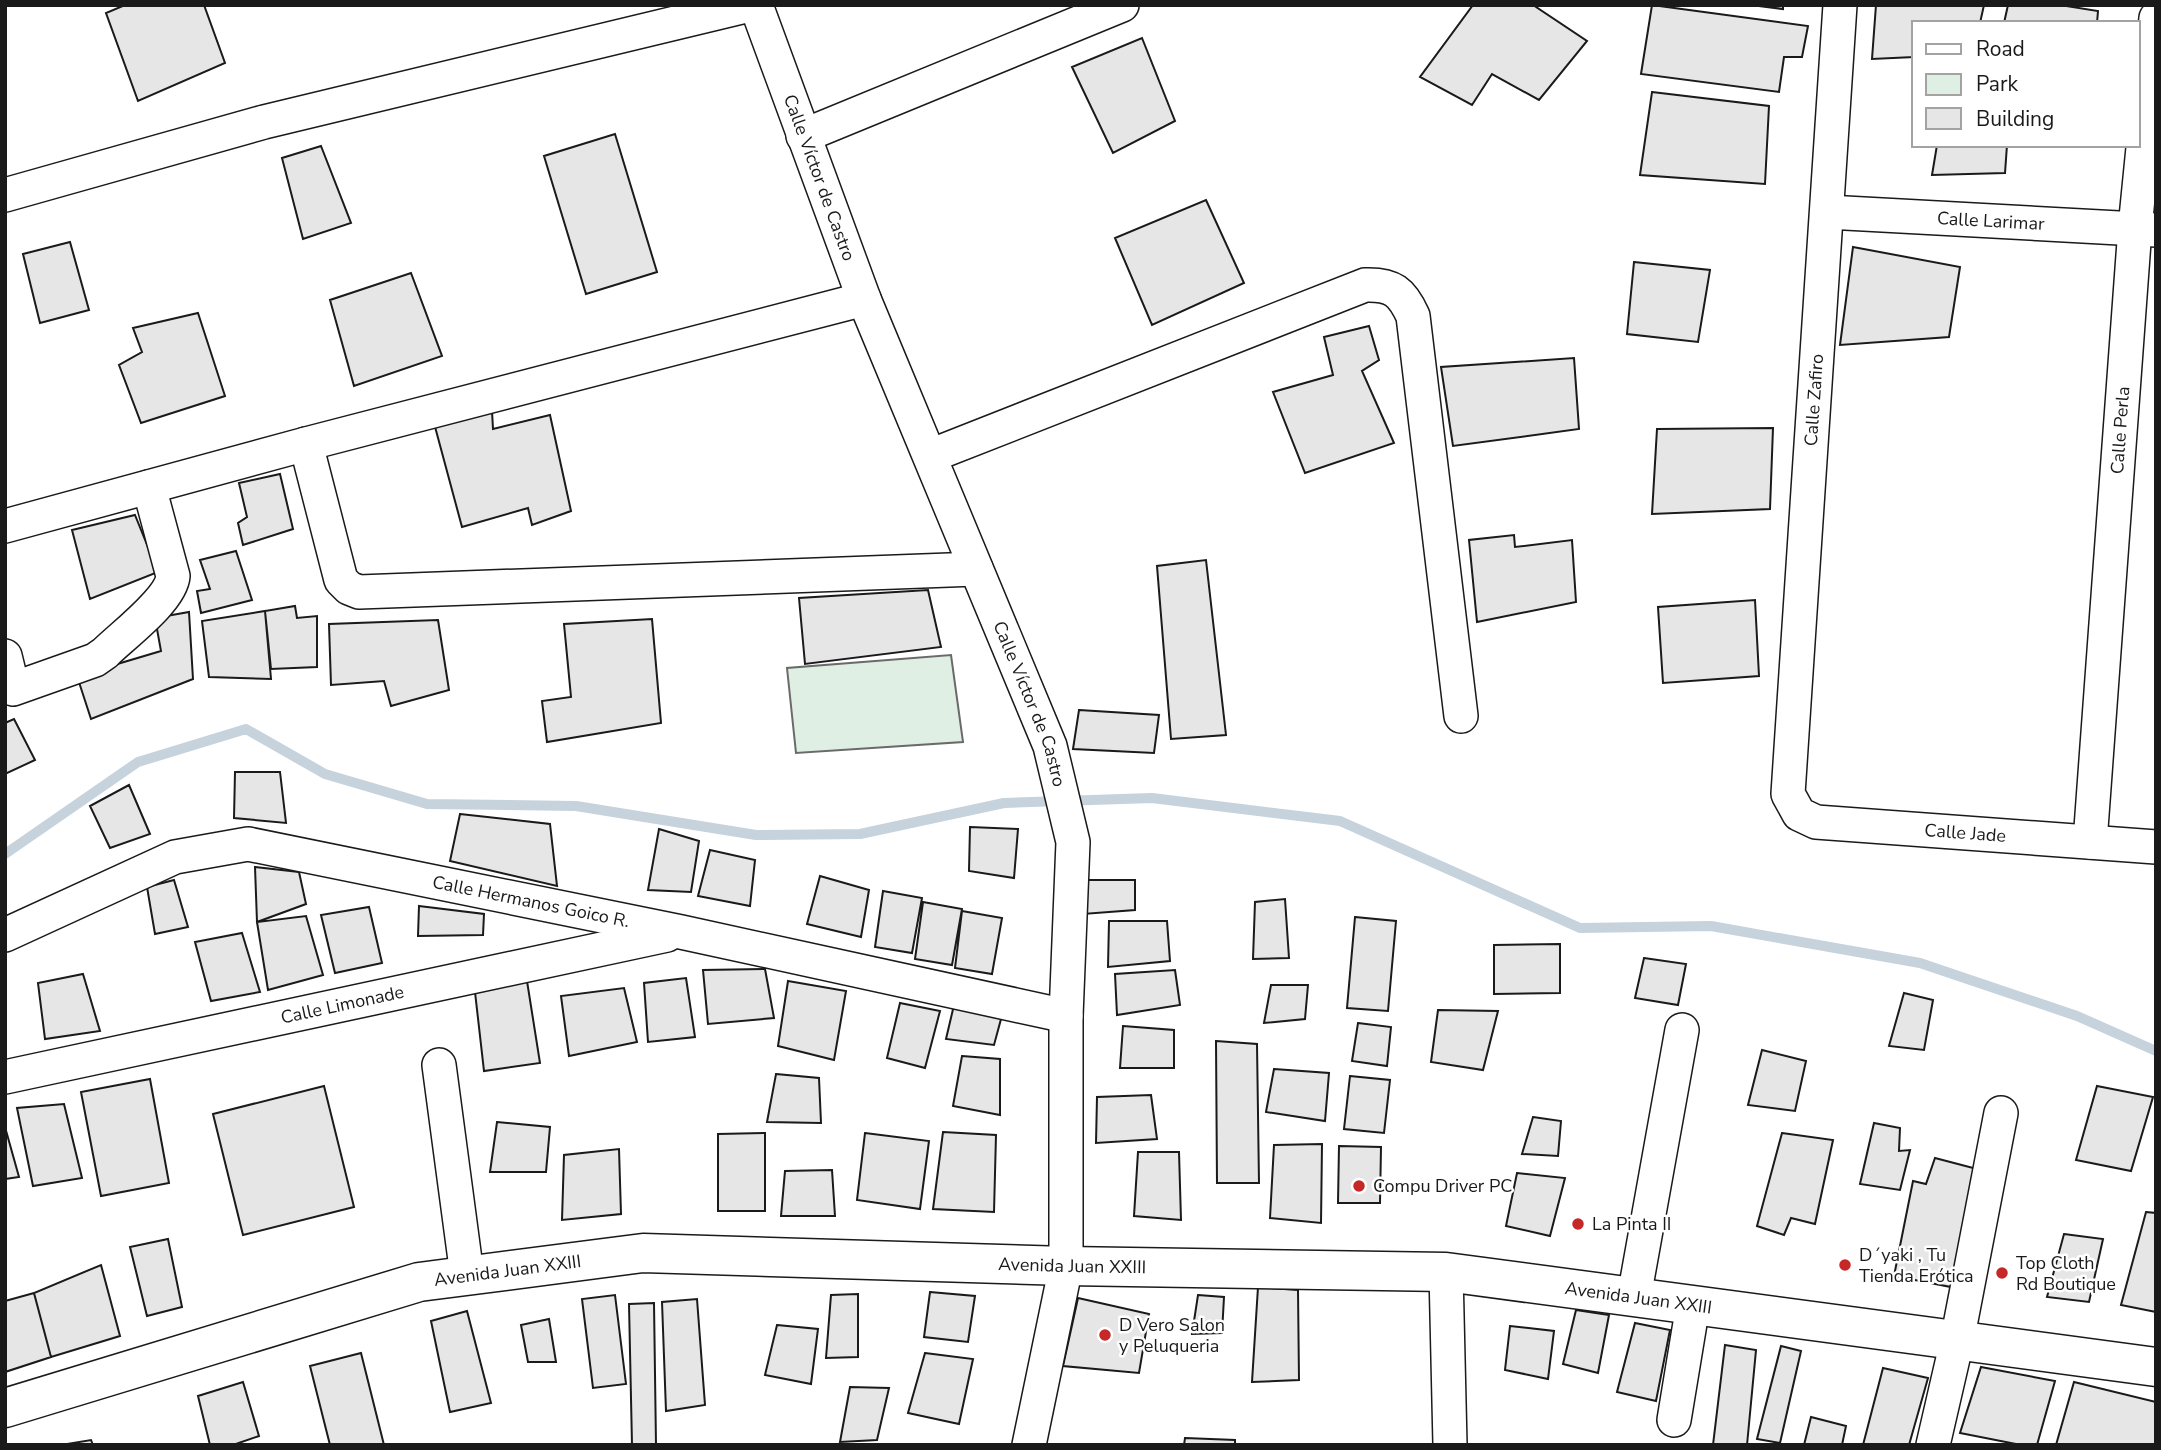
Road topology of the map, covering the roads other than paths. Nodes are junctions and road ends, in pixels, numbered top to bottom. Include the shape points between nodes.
1 (753, 5) edge
2 (1122, 5) edge
3 (1840, 5) edge
4 (2156, 18) edge
5 (803, 136) junction
6 (5, 195) edge
7 (1826, 212) junction
8 (2146, 229) edge
9 (864, 299) junction
10 (306, 444) junction
11 (929, 456) junction
12 (149, 487) junction
13 (5, 526) edge
14 (976, 569) junction
15 (5, 656) edge
16 (1461, 716) dead end
17 (1788, 794) joint
18 (2090, 842) junction
19 (2156, 847) edge
20 (681, 932) junction
21 (5, 935) edge
22 (1066, 1016) junction
23 (1682, 1030) dead end
24 (439, 1065) dead end
25 (5, 1077) edge
26 (2001, 1113) dead end
27 (1066, 1266) junction
28 (1446, 1272) junction
29 (467, 1275) junction
30 (1634, 1297) junction
31 (1693, 1305) junction
32 (1957, 1341) junction
33 (2156, 1367) edge
34 (5, 1408) edge
35 (1674, 1420) dead end
36 (1029, 1445) edge
37 (1450, 1445) edge
38 (1933, 1445) edge

1 - 5 street, Calle Víctor de Castro
1 - 6 street via 264,122
2 - 5 street
3 - 7 street, Calle Zafiro
4 - 8 street, Calle Perla
5 - 9 street, Calle Víctor de Castro
7 - 8 street, Calle Larimar
7 - 17 street, Calle Zafiro
8 - 18 street, Calle Perla
9 - 10 street
9 - 11 street, Calle Víctor de Castro
10 - 12 street
10 - 14 street via 341,580 359,592
11 - 14 street, Calle Víctor de Castro
11 - 16 street via 1365,285 1393,289 1406,299 1413,316
12 - 13 street
12 - 15 street via 173,576 163,597 95,660 13,689
14 - 22 street, Calle Víctor de Castro via 1050,747 1073,842
17 - 18 street, Calle Jade via 1799,814 1816,822
18 - 19 street, Calle Jade
20 - 21 street, Calle Hermanos Goico R. via 248,844 175,857
20 - 22 street, Calle Hermanos Goico R.
20 - 25 street, Calle Limonade
22 - 27 street, Calle Víctor de Castro
23 - 30 street
24 - 29 street
26 - 32 street
27 - 28 main road, Avenida Juan XXIII
27 - 29 main road, Avenida Juan XXIII via 643,1253
27 - 36 street, Calle Víctor de Castro
28 - 30 main road, Avenida Juan XXIII
28 - 37 street
29 - 34 main road, Avenida Juan XXIII via 419,1282
30 - 31 main road, Avenida Juan XXIII
31 - 32 main road, Avenida Juan XXIII
31 - 35 street
32 - 33 main road, Avenida Juan XXIII
32 - 38 street

